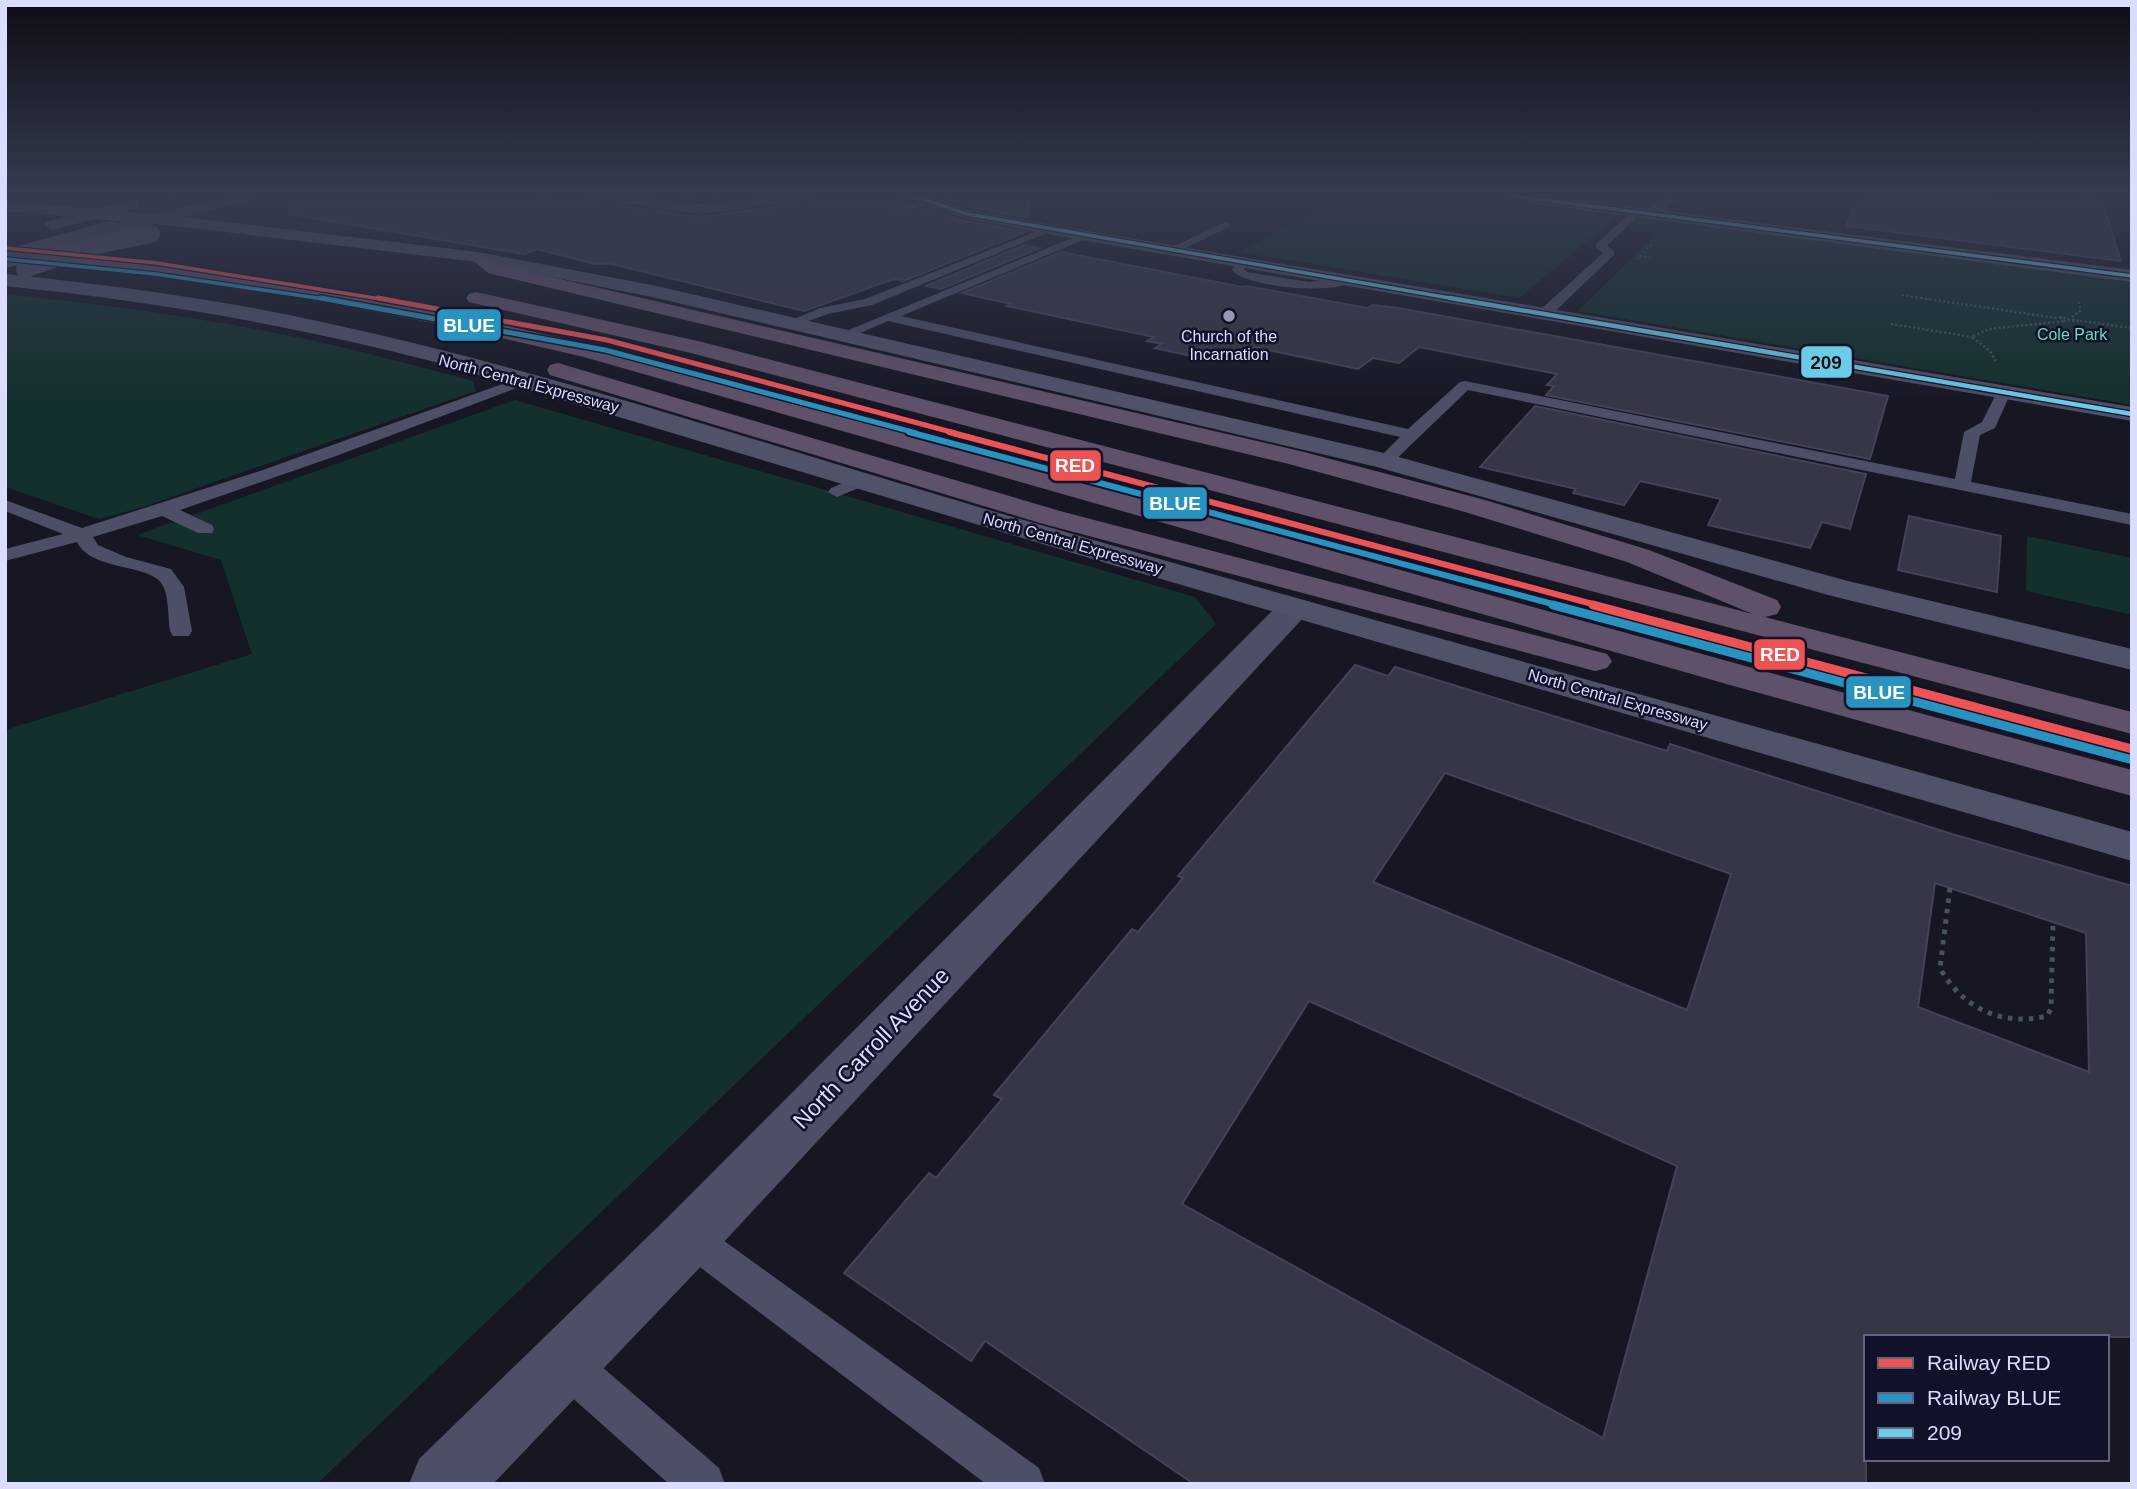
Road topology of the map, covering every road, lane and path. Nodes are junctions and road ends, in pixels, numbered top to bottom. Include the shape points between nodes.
1 (30, 264) edge
2 (266, 264) edge
3 (488, 264) edge
4 (518, 264) edge
5 (961, 264) edge
6 (1015, 264) edge
7 (1251, 264) edge
8 (1598, 264) edge
9 (2043, 264) edge
10 (11, 269) edge
11 (330, 273) dead end
12 (2132, 276) edge
13 (144, 295) junction
14 (456, 295) dead end
15 (1902, 295) dead end
16 (1544, 314) junction
17 (887, 317) junction
18 (2057, 317) junction
19 (2065, 321) junction
20 (2080, 321) junction
21 (794, 322) junction
22 (1891, 324) dead end
23 (2132, 328) edge
24 (846, 334) junction
25 (1972, 337) junction
26 (1996, 365) dead end
27 (522, 381) junction
28 (2004, 392) junction
29 (2132, 414) edge
30 (1412, 435) junction
31 (1384, 461) junction
32 (1962, 485) junction
33 (5, 505) edge
34 (165, 510) junction
35 (2132, 520) edge
36 (205, 529) dead end
37 (83, 536) junction
38 (5, 555) edge
39 (1294, 608) junction
40 (181, 631) dead end
41 (2132, 660) edge
42 (1906, 665) junction
43 (1744, 677) junction
44 (2132, 723) edge
45 (2132, 783) edge
46 (2132, 847) edge
47 (1950, 888) dead end
48 (2053, 922) dead end
49 (689, 1237) junction
50 (563, 1362) junction
51 (444, 1484) edge
52 (703, 1484) edge
53 (1023, 1484) edge

1 - 10 main road, bridge
2 - 11 highway
3 - 42 highway via 1282,455 1475,506 1638,555
4 - 21 main road
5 - 21 lane via 868,302
6 - 17 lane
7 - 16 street
8 - 16 lane
9 - 12 street
10 - 13 main road, North Central Expressway
10 - 43 highway via 241,282 514,333 686,377
13 - 27 main road, North Central Expressway via 363,337
13 - 43 highway via 226,300 401,331 663,400 1050,517 1586,660
14 - 42 highway via 694,347
15 - 18 path
16 - 28 street
17 - 24 lane
17 - 30 lane
18 - 19 path
18 - 20 path
19 - 20 path
19 - 25 path via 1983,329
20 - 23 path
21 - 24 main road
22 - 25 path
24 - 31 main road
25 - 26 path via 1990,351
27 - 34 lane
27 - 39 main road, North Central Expressway via 686,426 849,487
28 - 29 street
28 - 32 lane via 1989,425 1972,432
30 - 31 lane
30 - 32 lane via 1465,385
31 - 41 main road via 1839,588
32 - 35 lane
33 - 37 lane
34 - 36 lane
34 - 37 lane
37 - 38 lane
37 - 40 lane via 90,550 164,573 174,587
39 - 46 main road, North Central Expressway
39 - 49 street, North Carroll Avenue
42 - 44 highway
43 - 45 highway
47 - 48 path via 1940,968 1968,1002 2003,1018 2036,1021 2047,1017
49 - 50 street, North Carroll Avenue
49 - 53 lane
50 - 51 street, North Carroll Avenue
50 - 52 lane

